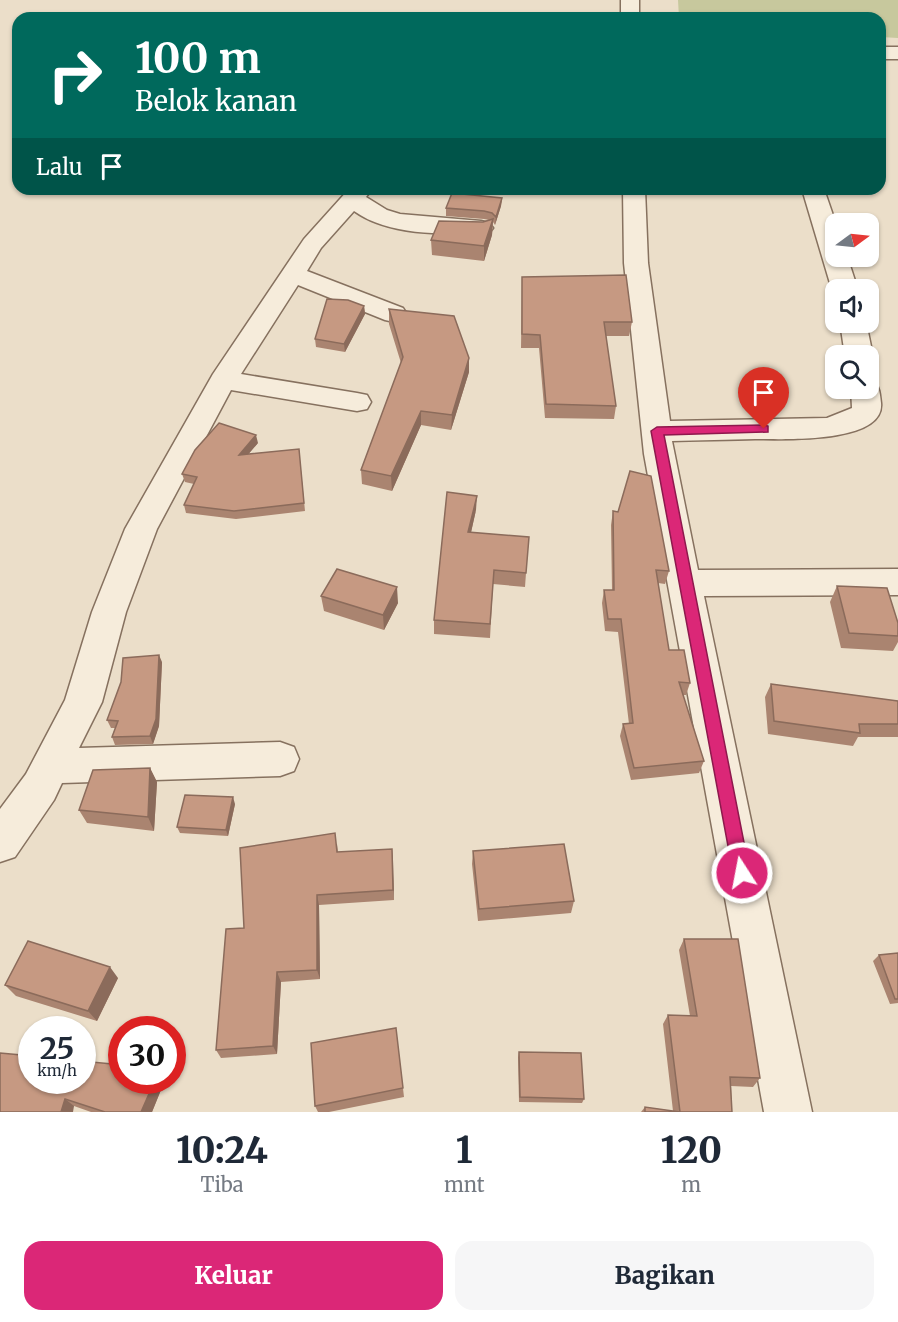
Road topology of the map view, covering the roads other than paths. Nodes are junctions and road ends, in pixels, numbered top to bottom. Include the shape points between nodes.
1 (354, 195) edge
2 (357, 195) edge
3 (634, 195) edge
4 (815, 195) edge
5 (483, 228) edge
6 (292, 273) junction
7 (842, 279) edge
8 (394, 314) edge
9 (223, 380) junction
10 (866, 399) edge
11 (357, 402) dead end
12 (657, 431) junction
13 (898, 582) edge
14 (686, 583) junction
15 (280, 759) dead end
16 (51, 766) junction
17 (0, 843) edge
18 (788, 1112) edge

1 - 6 street
2 - 5 street via 360,206 370,212 400,221
3 - 12 street via 636,263
4 - 7 street
6 - 8 street
6 - 9 street
9 - 11 street
9 - 16 street via 141,529 109,612 83,702
10 - 12 street via 867,412 828,428
12 - 14 street
13 - 14 street
14 - 18 street
15 - 16 street
16 - 17 street

